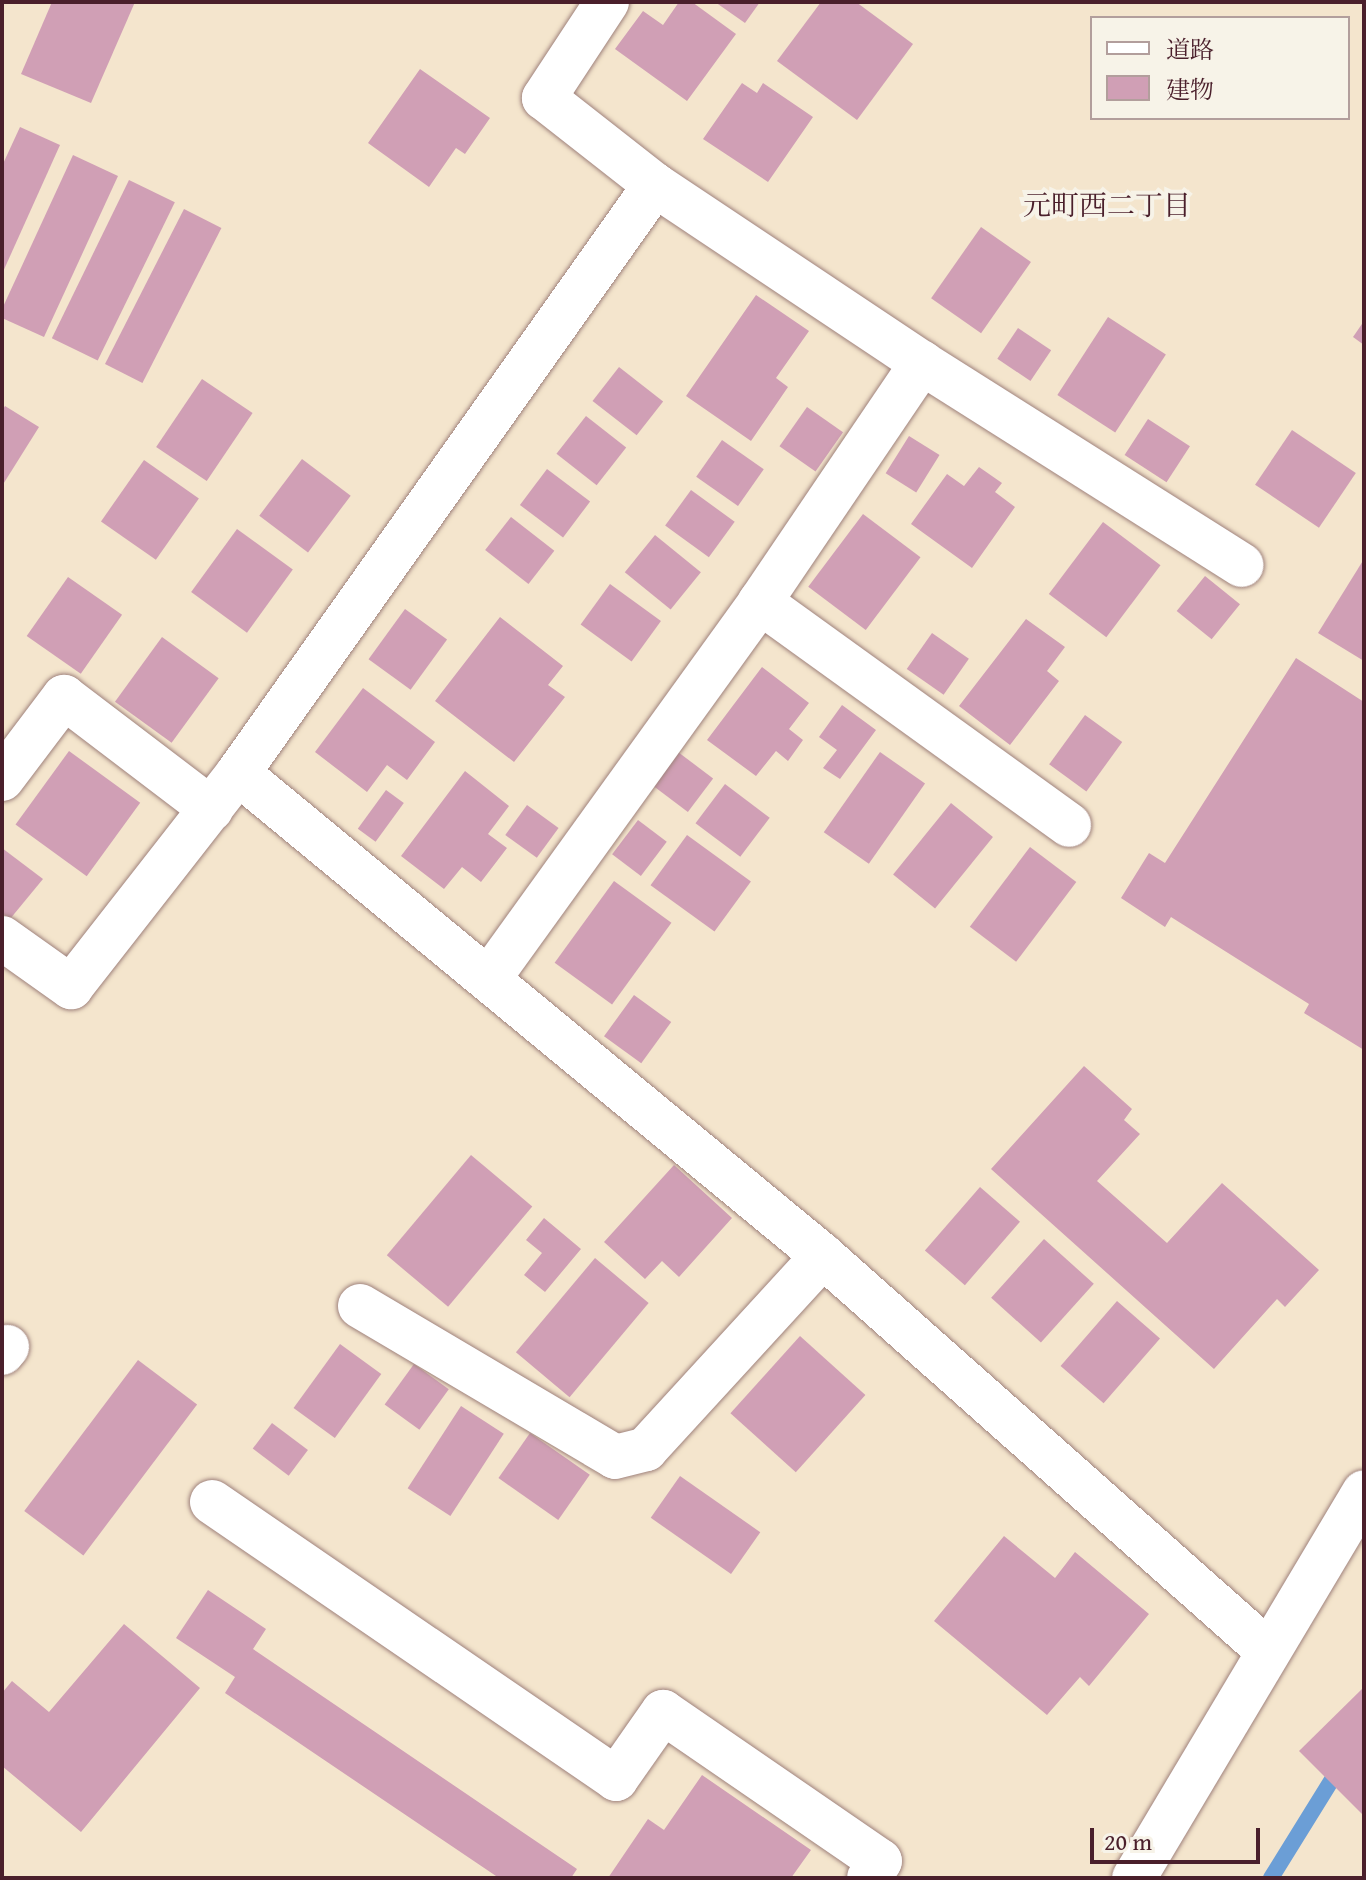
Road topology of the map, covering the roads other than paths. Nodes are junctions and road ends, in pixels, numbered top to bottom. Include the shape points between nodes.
1 (607, 2) edge
2 (655, 185) junction
3 (922, 363) junction
4 (1242, 565) dead end
5 (760, 602) junction
6 (238, 773) junction
7 (2, 779) edge
8 (211, 809) junction
9 (1069, 825) dead end
10 (2, 938) edge
11 (490, 977) junction
12 (823, 1256) junction
13 (360, 1306) dead end
14 (1364, 1492) edge
15 (212, 1502) dead end
16 (1268, 1651) junction
17 (869, 1878) edge
18 (1134, 1878) edge

1 - 2 street via 544,98
2 - 3 street
2 - 6 street
3 - 4 street
3 - 5 street
5 - 9 street
5 - 11 street
6 - 8 street
6 - 11 street
7 - 8 street via 64,697
8 - 10 street via 71,987
11 - 12 street
12 - 13 street via 646,1449 615,1457
12 - 16 street
14 - 16 street
15 - 17 street via 616,1779 663,1712 880,1861
16 - 18 street

